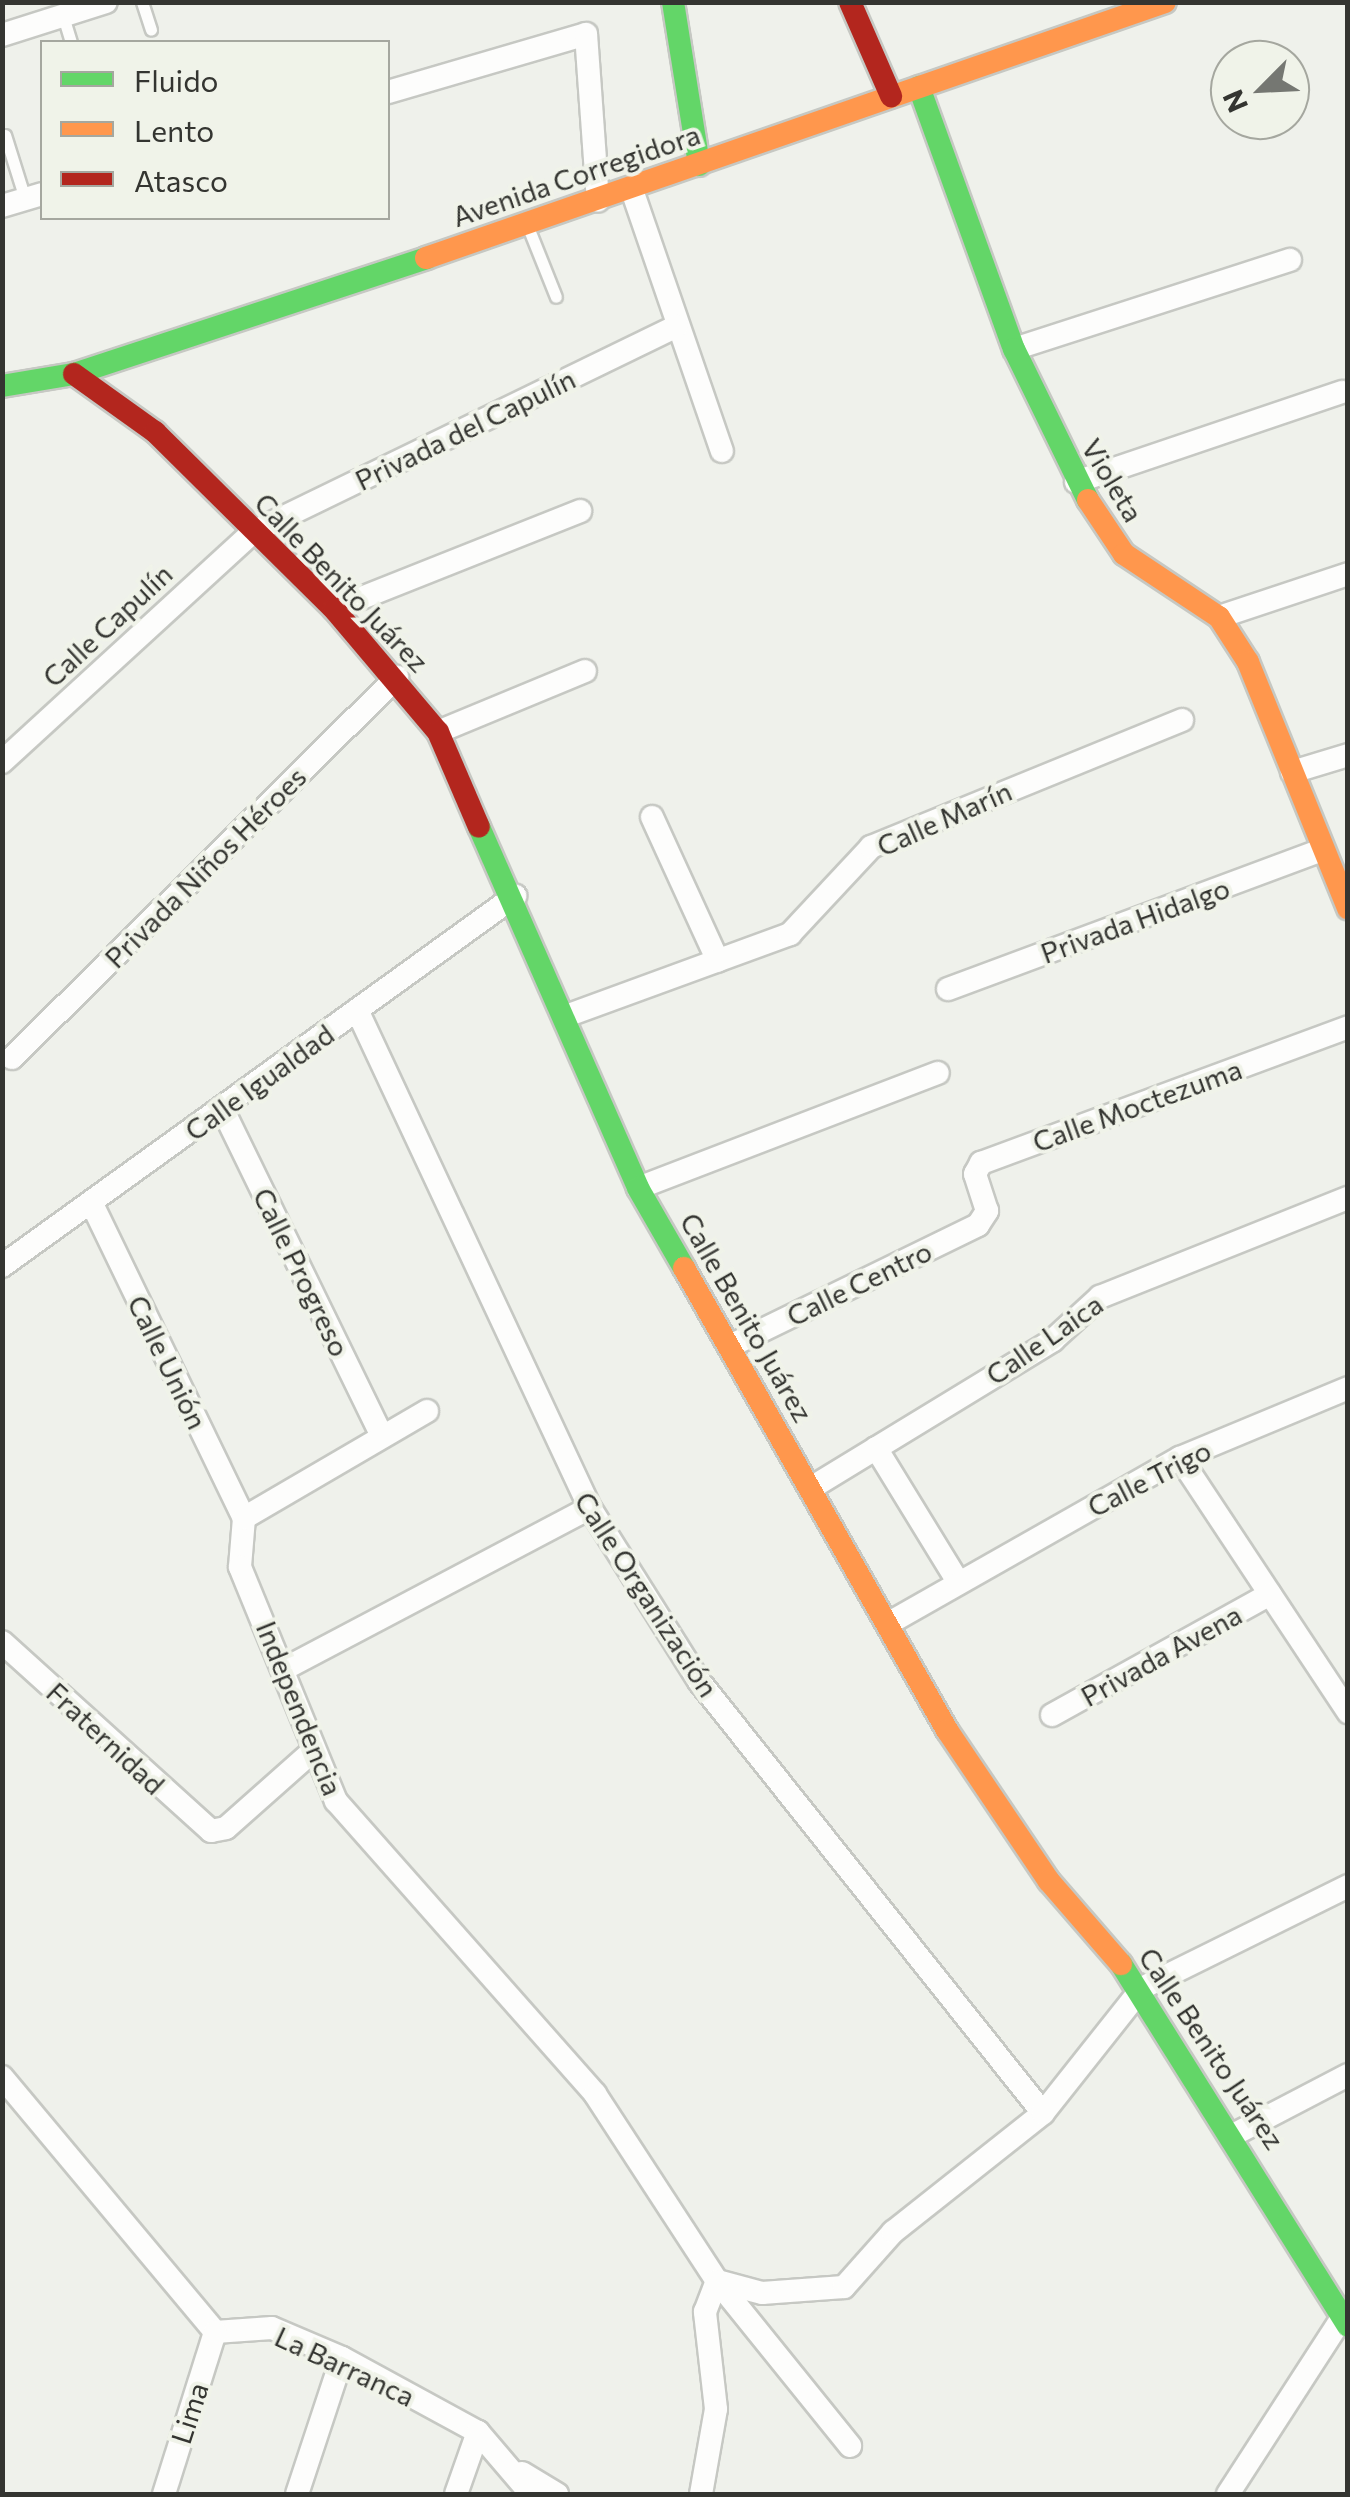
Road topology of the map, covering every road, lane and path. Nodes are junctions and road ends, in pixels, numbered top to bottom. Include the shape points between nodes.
1 (106, 2) edge
2 (142, 2) edge
3 (673, 2) edge
4 (850, 2) edge
5 (1165, 2) edge
6 (1102, 13) edge
7 (62, 16) junction
8 (151, 30) dead end
9 (2, 35) edge
10 (70, 40) edge
11 (919, 86) junction
12 (390, 91) edge
13 (890, 96) junction
14 (5, 135) dead end
15 (699, 165) junction
16 (632, 190) junction
17 (23, 200) edge
18 (598, 201) junction
19 (527, 224) junction
20 (1290, 260) dead end
21 (556, 298) dead end
22 (678, 326) junction
23 (1014, 349) junction
24 (74, 374) junction
25 (2, 386) edge
26 (1342, 392) dead end
27 (722, 451) dead end
28 (1076, 482) junction
29 (580, 511) dead end
30 (253, 532) junction
31 (1348, 574) edge
32 (334, 609) junction
33 (1220, 617) junction
34 (585, 671) dead end
35 (397, 677) junction
36 (1182, 720) dead end
37 (438, 732) junction
38 (1348, 755) edge
39 (2, 762) edge
40 (1292, 772) junction
41 (652, 817) dead end
42 (1322, 850) junction
43 (515, 896) junction
44 (1348, 908) edge
45 (718, 961) junction
46 (948, 989) dead end
47 (357, 1010) junction
48 (566, 1016) junction
49 (1348, 1026) edge
50 (12, 1058) dead end
51 (938, 1074) dead end
52 (222, 1108) junction
53 (638, 1188) junction
54 (1348, 1198) edge
55 (93, 1206) junction
56 (986, 1217) joint
57 (2, 1266) edge
58 (730, 1346) junction
59 (1348, 1388) edge
60 (427, 1410) dead end
61 (382, 1436) junction
62 (876, 1448) junction
63 (1180, 1458) junction
64 (811, 1488) junction
65 (590, 1508) junction
66 (244, 1518) junction
67 (958, 1582) junction
68 (1270, 1594) junction
69 (890, 1622) junction
70 (2, 1642) edge
71 (288, 1667) junction
72 (1348, 1712) edge
73 (1052, 1715) dead end
74 (314, 1750) junction
75 (1348, 1886) edge
76 (1142, 1988) junction
77 (1348, 2076) edge
78 (2, 2077) edge
79 (1043, 2113) junction
80 (1237, 2133) junction
81 (718, 2281) junction
82 (1342, 2311) edge
83 (215, 2332) junction
84 (342, 2358) junction
85 (478, 2432) junction
86 (850, 2446) dead end
87 (502, 2460) junction
88 (164, 2494) edge
89 (297, 2494) edge
90 (456, 2494) edge
91 (532, 2494) edge
92 (557, 2494) edge
93 (701, 2494) edge
94 (1228, 2494) edge

1 - 7 street
2 - 8 lane
3 - 15 street
4 - 13 street
5 - 6 street, Avenida Corregidora
6 - 11 street, Avenida Corregidora
7 - 9 street
7 - 10 lane
11 - 13 street, Avenida Corregidora
11 - 23 street, Violeta
12 - 18 street via 586,34
13 - 15 street, Avenida Corregidora
14 - 17 lane
15 - 16 street, Avenida Corregidora
16 - 18 street, Avenida Corregidora
16 - 22 street
18 - 19 street, Avenida Corregidora
19 - 21 lane
19 - 24 street, Avenida Corregidora
20 - 23 street
22 - 27 street
22 - 30 street, Privada del Capulín
23 - 28 street, Violeta
24 - 25 street, Avenida Corregidora
24 - 30 street, Calle Benito Juárez via 155,432
26 - 28 street
28 - 33 street, Violeta via 1124,554
29 - 32 street
30 - 32 street, Calle Benito Juárez
30 - 39 street, Calle Capulín
31 - 33 street
32 - 35 street, Calle Benito Juárez
33 - 40 street
34 - 37 street
35 - 37 street, Calle Benito Juárez
35 - 50 street, Privada Niños Héroes
36 - 45 street, Calle Marín via 872,847 803,927
37 - 43 street, Calle Benito Juárez
38 - 40 street
40 - 42 street
41 - 45 street
42 - 44 street
42 - 46 street, Privada Hidalgo
43 - 47 street, Calle Igualdad
43 - 48 street, Calle Benito Juárez
45 - 48 street, Calle Marín
47 - 52 street, Calle Igualdad
47 - 65 street, Calle Organización
48 - 53 street, Calle Benito Juárez
49 - 56 street, Calle Moctezuma via 981,1162 975,1174
51 - 53 street
52 - 55 street, Calle Igualdad
52 - 61 street, Calle Progreso
53 - 58 street, Calle Benito Juárez
54 - 62 street, Calle Laica via 1100,1297 1053,1340
55 - 57 street, Calle Igualdad
55 - 66 street, Calle Unión
56 - 58 street, Calle Centro
58 - 64 street, Calle Benito Juárez
59 - 63 street, Calle Trigo
60 - 61 street
61 - 66 street
62 - 64 street, Calle Laica
62 - 67 street
63 - 67 street, Calle Trigo
63 - 68 street
64 - 69 street, Calle Benito Juárez
65 - 71 street
65 - 79 street, Calle Organización via 699,1682
66 - 71 street, Independencia via 240,1567
67 - 69 street, Calle Trigo
68 - 72 street
68 - 73 street, Privada Avena
69 - 76 street, Calle Benito Juárez via 947,1730 1049,1881
70 - 74 street, Fraternidad via 211,1831 226,1828
71 - 74 street, Independencia
74 - 81 street, Independencia via 336,1801 400,1883 595,2094
75 - 76 street
76 - 79 street
76 - 80 street, Calle Benito Juárez
77 - 80 street
78 - 83 street
79 - 81 street via 893,2232 844,2286 762,2293
80 - 82 street, Calle Benito Juárez
81 - 86 street, Independencia
81 - 93 street via 706,2312 716,2408
82 - 94 street
83 - 84 street, La Barranca via 272,2328
83 - 88 street, Lima
84 - 85 street, La Barranca
84 - 89 street
85 - 87 street, La Barranca
85 - 90 street
87 - 91 street, La Barranca
87 - 92 street

